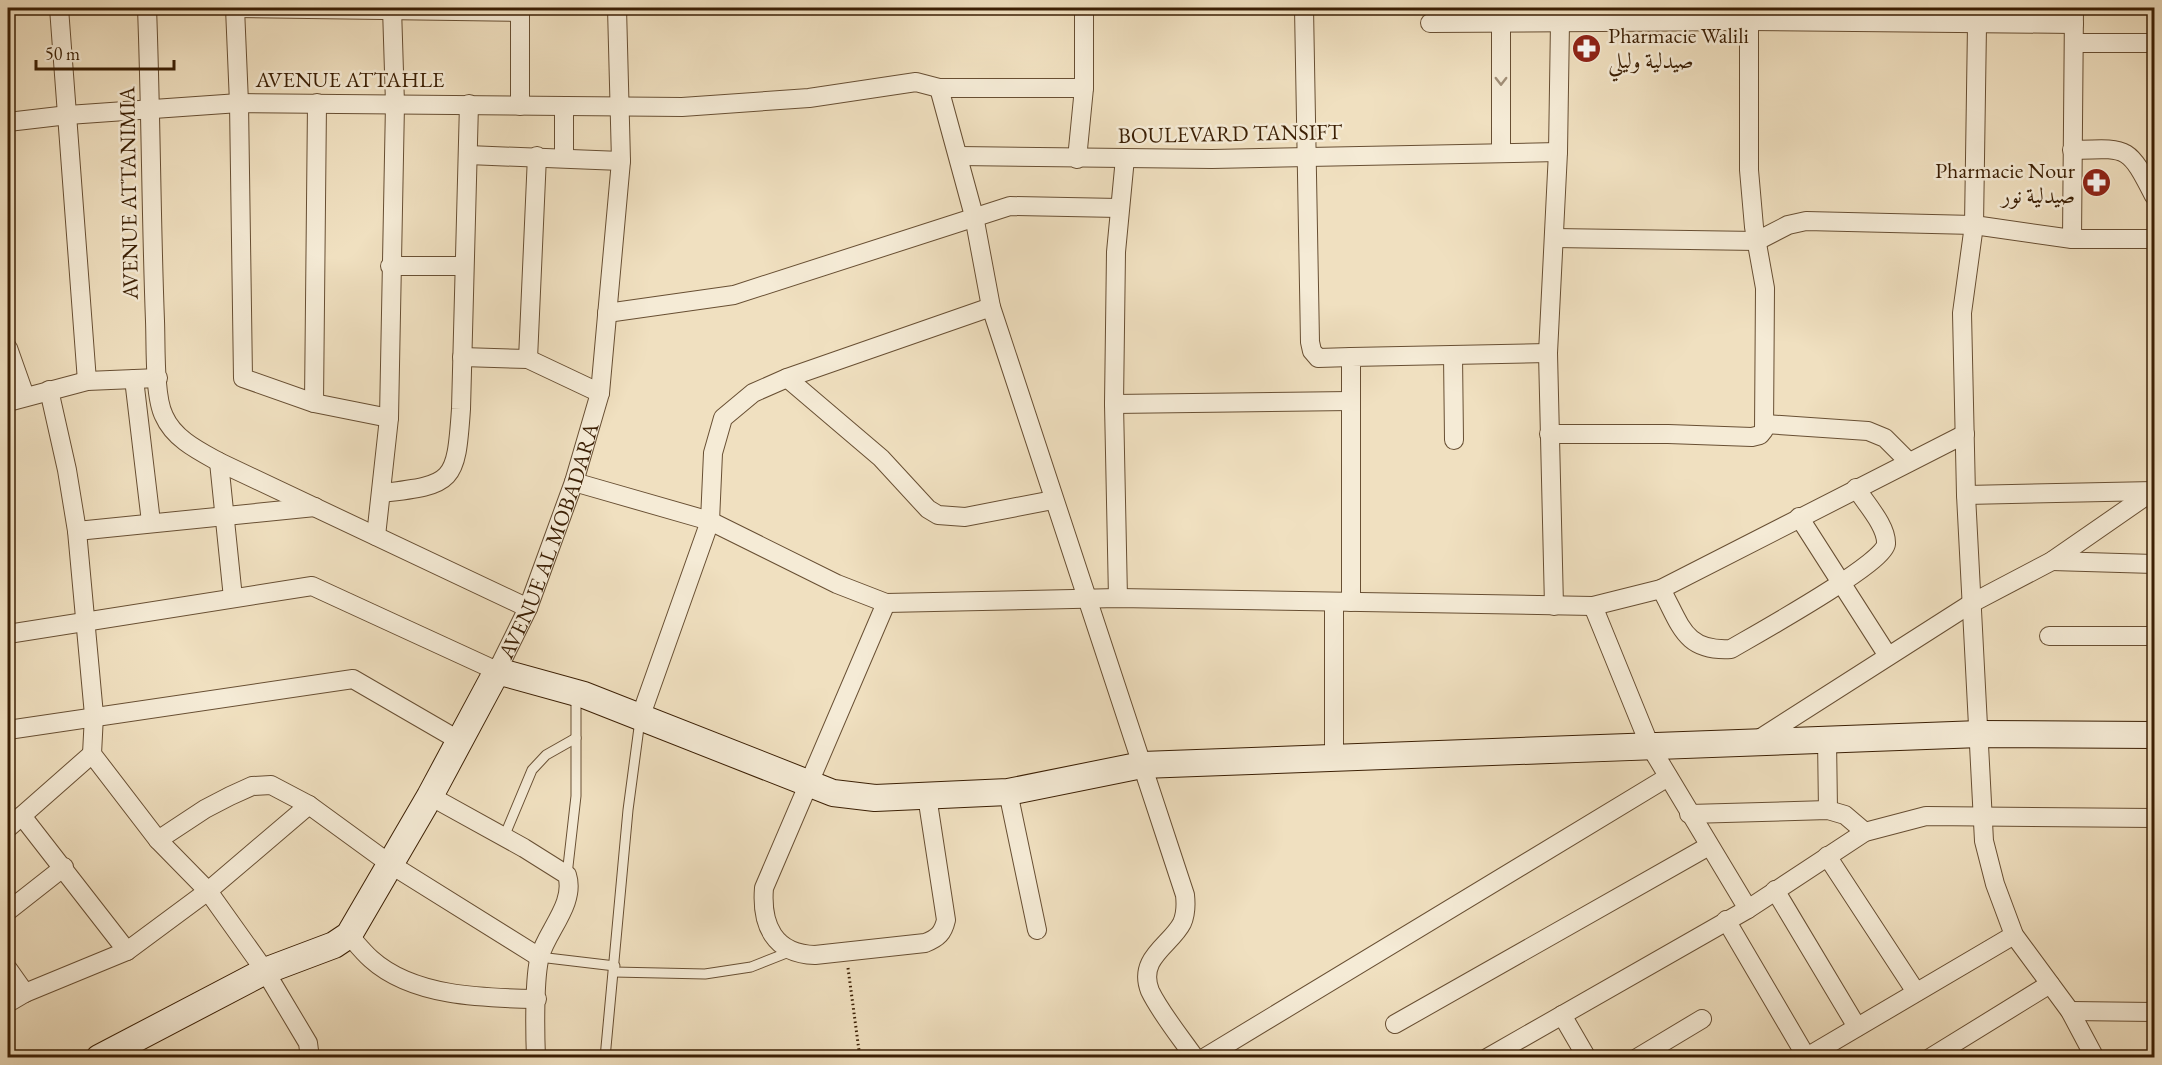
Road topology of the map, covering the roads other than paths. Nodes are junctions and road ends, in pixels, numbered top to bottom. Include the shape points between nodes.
1 (59, 8) edge
2 (147, 8) edge
3 (235, 8) edge
4 (617, 8) edge
5 (1084, 8) edge
6 (1304, 8) edge
7 (392, 9) edge
8 (520, 10) edge
9 (1501, 15) edge
10 (1658, 15) edge
11 (1881, 15) edge
12 (2074, 16) edge
13 (1749, 21) junction
14 (1560, 22) junction
15 (1430, 23) dead end
16 (1977, 25) junction
17 (2074, 43) junction
18 (2154, 43) edge
19 (939, 88) junction
20 (1084, 88) junction
21 (239, 102) junction
22 (317, 103) junction
23 (395, 104) junction
24 (469, 104) junction
25 (520, 106) junction
26 (564, 106) junction
27 (621, 107) junction
28 (151, 109) junction
29 (68, 115) junction
30 (8, 122) edge
31 (2072, 150) junction
32 (1558, 152) junction
33 (1501, 153) junction
34 (468, 156) junction
35 (537, 156) junction
36 (959, 156) junction
37 (1308, 156) junction
38 (564, 158) junction
39 (1125, 158) junction
40 (1077, 159) junction
41 (621, 161) junction
42 (2154, 196) edge
43 (1119, 208) junction
44 (974, 216) junction
45 (1974, 225) junction
46 (1554, 238) junction
47 (2072, 239) junction
48 (2154, 239) edge
49 (1757, 242) junction
50 (390, 266) junction
51 (463, 266) junction
52 (991, 307) junction
53 (607, 313) junction
54 (8, 348) edge
55 (1548, 353) junction
56 (1452, 355) junction
57 (462, 357) junction
58 (1351, 357) junction
59 (528, 359) junction
60 (158, 378) junction
61 (787, 378) junction
62 (134, 379) junction
63 (87, 381) junction
64 (48, 390) junction
65 (600, 393) junction
66 (25, 396) junction
67 (1350, 400) junction
68 (8, 402) edge
69 (314, 403) junction
70 (1114, 404) junction
71 (388, 418) junction
72 (1765, 424) junction
73 (1550, 434) junction
74 (1965, 434) junction
75 (1454, 440) dead end
76 (219, 462) junction
77 (1909, 462) junction
78 (574, 482) junction
79 (1856, 488) junction
80 (2154, 491) edge
81 (382, 493) junction
82 (1966, 495) junction
83 (1053, 500) junction
84 (316, 507) junction
85 (224, 515) junction
86 (1799, 517) junction
87 (710, 521) junction
88 (151, 522) junction
89 (77, 531) junction
90 (376, 536) junction
91 (2052, 561) junction
92 (2154, 564) edge
93 (1841, 583) junction
94 (1661, 589) junction
95 (234, 598) junction
96 (1118, 598) junction
97 (1086, 599) junction
98 (1343, 602) junction
99 (886, 603) junction
100 (1972, 603) junction
101 (1554, 606) junction
102 (1593, 606) junction
103 (528, 608) junction
104 (86, 622) junction
105 (8, 634) edge
106 (2049, 636) dead end
107 (2154, 636) edge
108 (1888, 656) junction
109 (497, 671) junction
110 (576, 692) junction
111 (94, 715) junction
112 (640, 718) junction
113 (8, 730) edge
114 (1980, 734) junction
115 (2154, 735) edge
116 (576, 738) junction
117 (1827, 739) junction
118 (460, 741) junction
119 (1756, 741) junction
120 (1650, 746) junction
121 (92, 754) junction
122 (1334, 758) junction
123 (1142, 765) junction
124 (1668, 777) junction
125 (808, 784) junction
126 (1008, 792) junction
127 (430, 796) junction
128 (927, 796) junction
129 (309, 805) junction
130 (1828, 810) junction
131 (1689, 814) junction
132 (1982, 815) junction
133 (22, 816) junction
134 (2154, 818) edge
135 (8, 828) edge
136 (1865, 832) junction
137 (504, 837) junction
138 (158, 840) junction
139 (1709, 846) junction
140 (1827, 856) junction
141 (390, 864) junction
142 (64, 867) junction
143 (567, 875) junction
144 (1775, 890) junction
145 (208, 891) junction
146 (1748, 909) junction
147 (8, 911) edge
148 (1726, 920) junction
149 (1037, 930) dead end
150 (2014, 934) junction
151 (349, 935) junction
152 (127, 951) junction
153 (789, 952) junction
154 (539, 957) junction
155 (8, 969) edge
156 (614, 969) junction
157 (265, 971) junction
158 (2050, 984) junction
159 (1916, 992) junction
160 (25, 993) junction
161 (537, 999) junction
162 (8, 1003) edge
163 (2070, 1011) junction
164 (2154, 1012) edge
165 (1562, 1015) junction
166 (1702, 1019) dead end
167 (1395, 1024) dead end
168 (1857, 1027) junction
169 (1806, 1057) edge
170 (99, 1058) edge
171 (310, 1058) edge
172 (536, 1058) edge
173 (605, 1058) edge
174 (1195, 1058) edge
175 (1204, 1058) edge
176 (1487, 1058) edge
177 (1587, 1058) edge
178 (1637, 1058) edge
179 (1930, 1058) edge
180 (2095, 1058) edge

1 - 29 street
2 - 28 street, AVENUE ATTANIMIA
3 - 7 street
3 - 21 street
4 - 27 street, AVENUE AL MOBADARA
5 - 20 street
6 - 37 street
7 - 8 street
7 - 23 street
8 - 25 street
9 - 14 street
9 - 15 street
9 -> 33 street
10 - 13 street
10 - 14 street
11 - 13 street
11 - 16 street
12 - 16 street
12 - 17 street
13 - 49 street via 1749,170
14 - 32 street
16 - 45 street
17 - 18 street
17 - 31 street
19 - 20 street, AVENUE ATTAHLE
19 - 27 street, AVENUE ATTAHLE via 915,82 722,106
19 - 36 street
20 - 40 street
21 - 22 street, AVENUE ATTAHLE
21 - 28 street, AVENUE ATTAHLE
21 - 69 street via 243,378
22 - 23 street, AVENUE ATTAHLE
22 - 69 street
23 - 24 street, AVENUE ATTAHLE
23 - 50 street
24 - 25 street, AVENUE ATTAHLE
24 - 34 street
25 - 26 street, AVENUE ATTAHLE
26 - 27 street, AVENUE ATTAHLE
26 - 38 street
27 - 41 street, AVENUE AL MOBADARA
28 - 29 street, AVENUE ATTAHLE
28 - 60 street, AVENUE ATTANIMIA
29 - 30 street, AVENUE ATTAHLE
29 - 63 street
31 - 42 street via 2119,150 2136,160
31 - 47 street
32 - 33 street, BOULEVARD TANSIFT
32 - 46 street
33 - 37 street, BOULEVARD TANSIFT
34 - 35 street
34 - 51 street
35 - 38 street
35 - 59 street
36 - 40 street, BOULEVARD TANSIFT
36 - 44 street
37 - 39 street, BOULEVARD TANSIFT
37 - 58 street via 1312,351 1322,359
38 - 41 street
39 - 40 street, BOULEVARD TANSIFT
39 - 43 street
41 - 53 street, AVENUE AL MOBADARA
43 - 44 street via 1010,206
43 - 70 street
44 - 52 street
44 - 53 street via 734,295
45 - 47 street
45 - 49 street via 1806,221 1788,225
45 - 74 street via 1962,313
46 - 49 street
46 - 55 street
47 - 48 street
49 - 72 street via 1765,288
50 - 51 street
50 - 71 street
51 - 57 street
52 - 61 street
52 - 83 street
53 - 65 street, AVENUE AL MOBADARA
54 - 66 street
55 - 56 street
55 - 73 street
56 - 58 street
56 - 75 street
57 - 59 street
57 - 81 street via 459,439 452,472 430,486
58 - 67 street
59 - 65 street
60 - 62 street
60 - 76 street, AVENUE ATTANIMIA via 163,416 194,448
61 - 83 street via 881,458 938,515 965,516
61 - 87 street via 753,393 723,417 713,453
62 - 63 street
62 - 88 street
63 - 64 street
64 - 66 street
64 - 89 street
65 - 78 street, AVENUE AL MOBADARA
66 - 68 street
67 - 70 street
67 - 98 street
69 - 71 street
70 - 96 street
71 - 81 street
72 - 73 street via 1760,435 1752,437
72 - 77 street via 1868,431 1885,438
73 - 101 street
74 - 77 street
74 - 82 street
76 - 84 street, AVENUE ATTANIMIA
76 - 85 street
77 - 79 street
78 - 87 street
78 - 103 street, AVENUE AL MOBADARA
79 - 86 street
79 - 93 street via 1885,534 1886,548 1881,556
80 - 82 street
80 - 91 street
81 - 90 street
82 - 100 street
83 - 97 street
84 - 85 street
84 - 90 street, AVENUE ATTANIMIA
85 - 88 street
85 - 95 street
86 - 93 street
86 - 94 street
87 - 99 street via 837,584
87 - 112 street
88 - 89 street
89 - 104 street
90 - 103 street, AVENUE ATTANIMIA
91 - 92 street
91 - 100 street
93 - 94 street via 1731,649 1713,650 1696,645
93 - 108 street
94 - 102 street
95 - 104 street
95 - 109 street via 312,586
96 - 97 street
96 - 98 street
97 - 99 street
97 - 123 street
98 - 101 street
98 - 122 street
99 - 125 street
100 - 108 street
100 - 114 street
101 - 102 street
102 - 120 street
103 - 109 street, AVENUE AL MOBADARA
104 - 105 street
104 - 111 street
106 - 107 street
108 - 119 street
109 - 110 street
109 - 118 street, AVENUE AL MOBADARA
110 - 112 street
110 - 116 lane
111 - 113 street
111 - 118 street via 353,679
111 - 121 street
112 - 125 street
112 - 156 lane
114 - 115 street
114 - 117 street
114 - 132 street
116 - 137 lane via 546,755 532,770
116 - 143 lane via 574,828
117 - 119 street
117 - 130 street
118 - 127 street, AVENUE AL MOBADARA
119 - 120 street
120 - 122 street
120 - 124 street
121 - 133 street
121 - 138 street
122 - 123 street
123 - 126 street
123 - 174 street via 1186,905 1182,924 1157,949 1150,965 1150,990
124 - 131 street
124 - 175 street
125 - 128 street via 851,796
125 - 153 street via 764,888 764,915
126 - 128 street
126 - 149 street
127 - 137 street
127 - 141 street, AVENUE AL MOBADARA
128 - 153 street via 946,920 938,937 925,943 846,952
129 - 138 street via 271,785 252,786 205,809
129 - 141 street
129 - 145 street
130 - 131 street
130 - 136 street via 1845,815
131 - 139 street
132 - 134 street
132 - 136 street via 1926,816
132 - 150 street via 1988,861
133 - 135 street
133 - 142 street
136 - 140 street
137 - 143 street
138 - 145 street
139 - 146 street
139 - 167 street
140 - 144 street
140 - 159 street
141 - 151 street, AVENUE AL MOBADARA
141 - 154 street
142 - 147 street
142 - 152 street
143 - 154 street via 570,884 563,907
144 - 146 street
144 - 168 street
145 - 152 street
145 - 157 street
146 - 148 street
148 - 165 street
148 - 169 street
150 - 158 street
150 - 159 street
151 - 157 street via 334,945
151 - 161 street via 371,960 424,987 491,998
152 - 160 street
153 - 156 lane via 751,967 705,974
154 - 156 lane
154 - 161 street
155 - 160 street
156 - 173 lane
157 - 170 street
157 - 171 street via 308,1043
158 - 163 street
158 - 179 street
159 - 168 street
160 - 162 street
161 - 172 street
163 - 164 street
163 - 180 street
165 - 176 street
165 - 177 street
166 - 178 street
168 - 169 street

